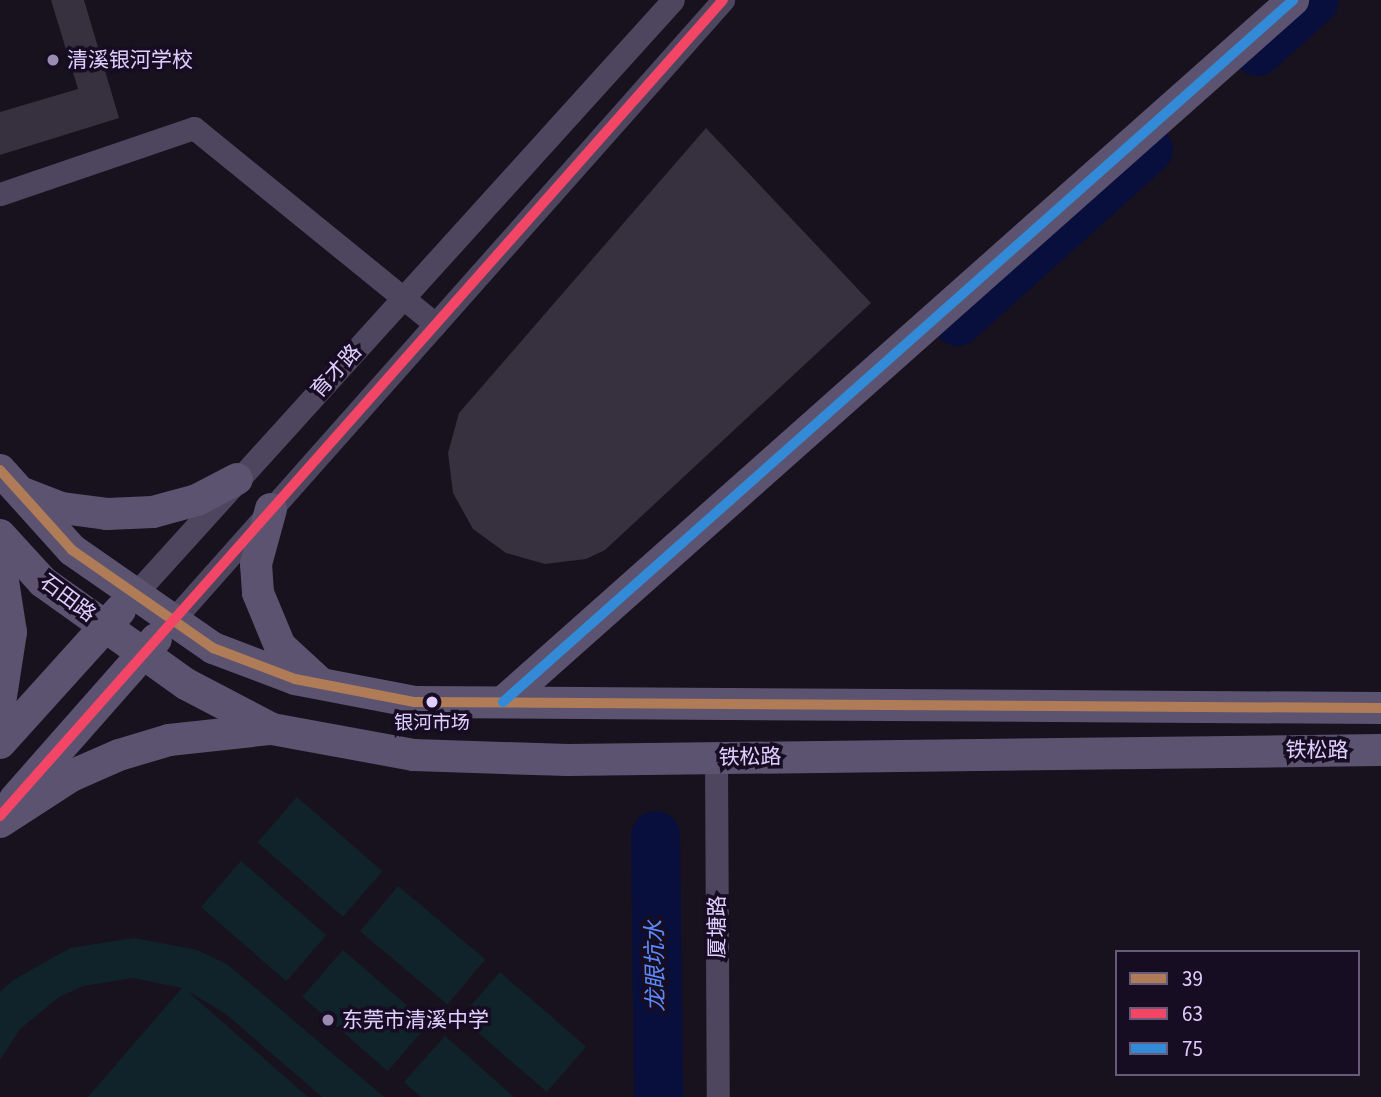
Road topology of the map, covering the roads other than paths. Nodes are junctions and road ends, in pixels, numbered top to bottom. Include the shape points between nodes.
1 (673, 0) edge
2 (723, 0) edge
3 (1293, 0) edge
4 (0, 194) edge
5 (402, 298) junction
6 (435, 324) junction
7 (237, 479) junction
8 (10, 481) edge
9 (271, 509) junction
10 (0, 535) edge
11 (0, 562) edge
12 (135, 594) junction
13 (173, 620) junction
14 (105, 626) junction
15 (143, 653) junction
16 (322, 684) junction
17 (503, 702) junction
18 (0, 703) edge
19 (1381, 708) edge
20 (271, 729) junction
21 (0, 743) edge
22 (1381, 750) edge
23 (716, 758) junction
24 (0, 816) edge
25 (0, 822) edge
26 (718, 1097) edge

1 - 5 street, 育才路
2 - 6 street, 育才路
3 - 17 street
4 - 5 street via 194,128
5 - 6 street
5 - 7 street, 育才路
6 - 9 street, 育才路
7 - 8 street via 197,500 142,513 107,514 62,508
7 - 12 street, 育才路
8 - 12 street, 石田路 via 72,551
9 - 13 street, 育才路
9 - 16 street via 256,564 266,621 280,646
10 - 14 street, 石田路 via 43,582
11 - 18 street via 11,632
12 - 13 street, 石田路
12 - 14 street, 育才路
13 - 15 street, 育才路
13 - 16 street, 铁松路 via 213,648 295,679
14 - 15 street, 石田路
14 - 21 street, 育才路
15 - 20 street, 铁松路 via 186,684
15 - 24 street, 育才路
16 - 17 street, 铁松路 via 415,702
17 - 19 street, 铁松路
20 - 23 street, 铁松路 via 414,755
20 - 25 street via 181,738 119,755 71,776
22 - 23 street, 铁松路
23 - 26 street, 厦塘路

